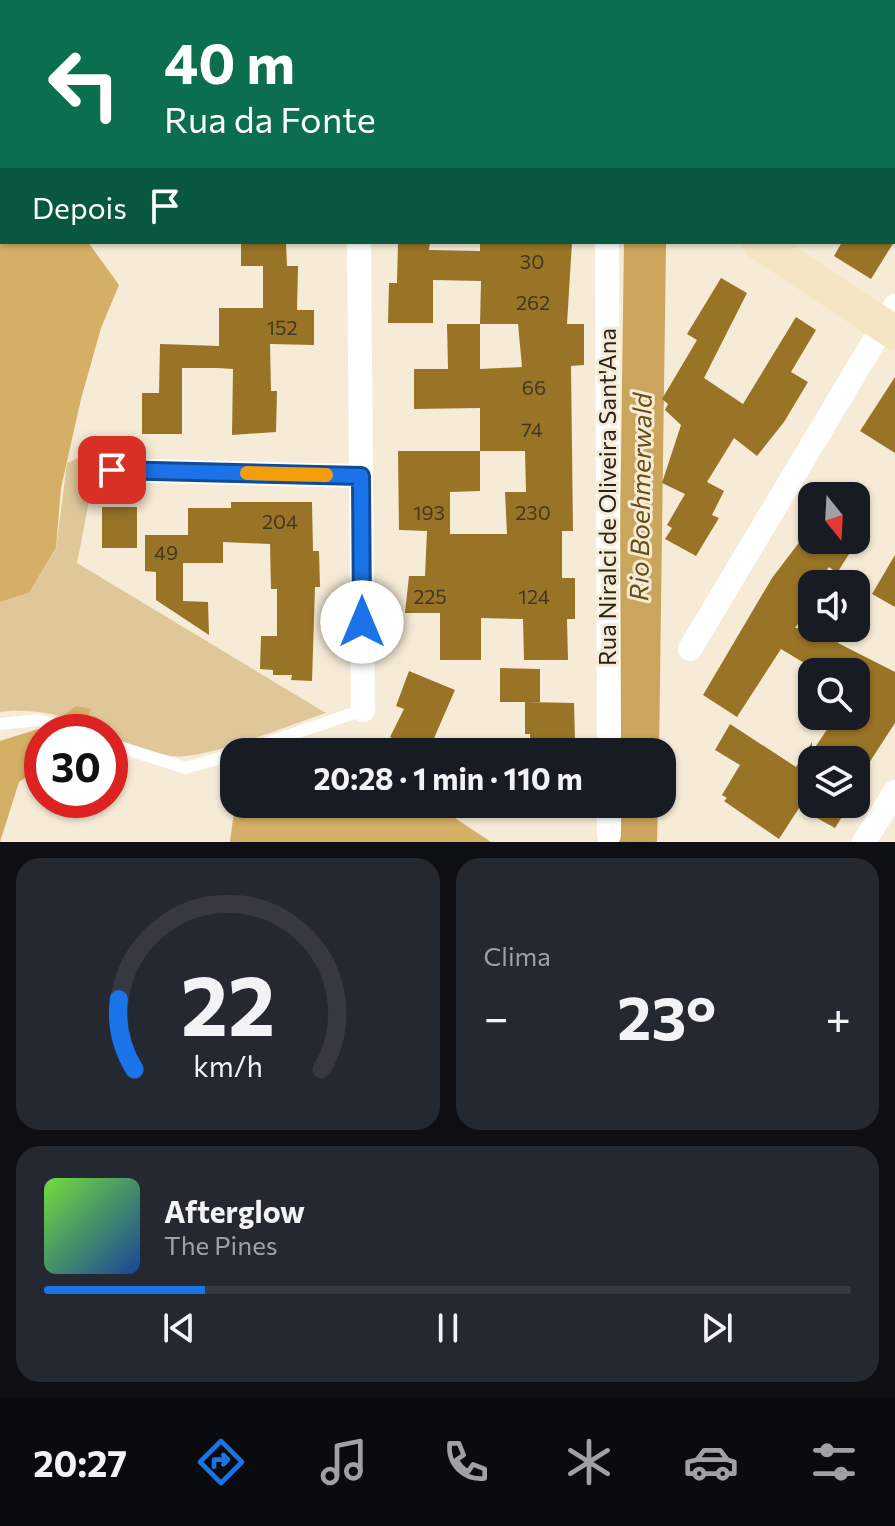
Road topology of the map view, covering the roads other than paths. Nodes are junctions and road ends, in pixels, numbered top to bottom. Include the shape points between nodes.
1 (359, 244) edge
2 (607, 244) edge
3 (761, 244) edge
4 (891, 321) edge
5 (112, 470) dead end
6 (361, 476) junction
7 (690, 649) dead end
8 (363, 710) joint
9 (24, 722) edge
10 (0, 724) edge
11 (281, 738) edge
12 (609, 738) edge
13 (128, 750) edge
14 (220, 758) edge
15 (895, 792) edge
16 (609, 818) edge
17 (609, 835) dead end
18 (864, 842) edge

1 - 6 street
2 - 12 street, Rua Niralci de Oliveira Sant'Ana
3 - 4 street
4 - 7 street
5 - 6 street
6 - 8 street
8 - 11 lane
9 - 10 lane
13 - 14 lane via 186,768
15 - 18 street
16 - 17 street

